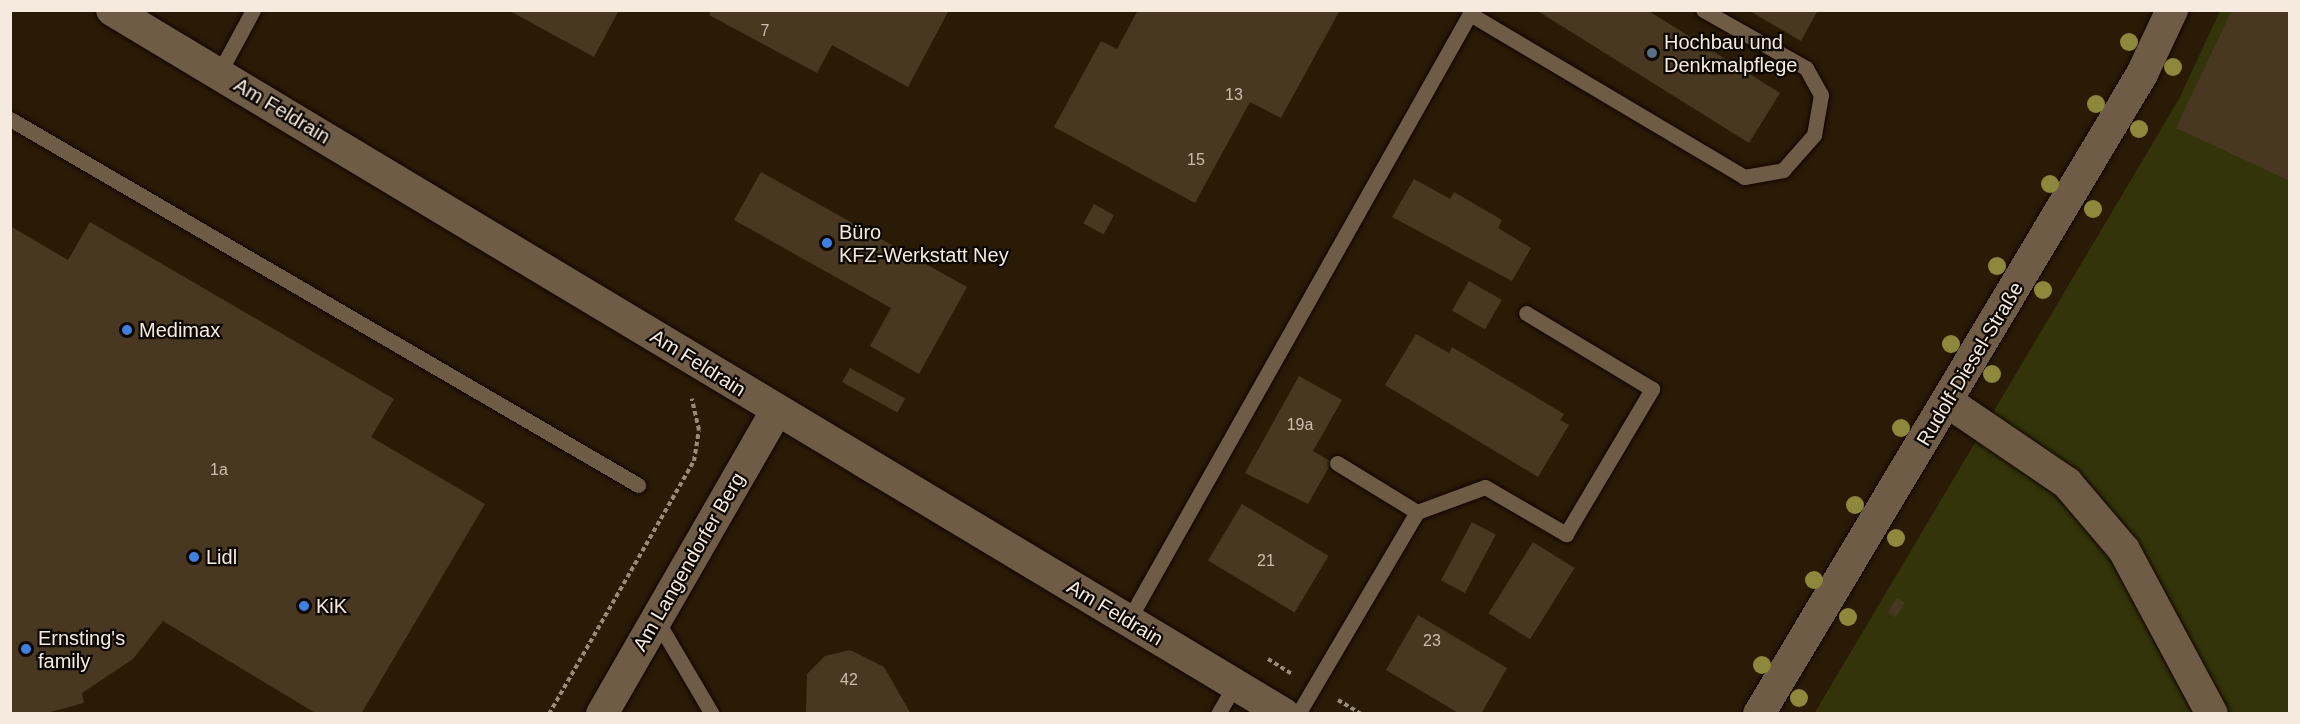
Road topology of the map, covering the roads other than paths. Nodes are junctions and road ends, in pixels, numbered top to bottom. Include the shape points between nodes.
1 (112, 10) edge
2 (253, 10) edge
3 (1703, 10) edge
4 (2172, 10) edge
5 (1471, 12) edge
6 (219, 73) junction
7 (10, 119) edge
8 (1526, 313) dead end
9 (1948, 402) junction
10 (776, 411) junction
11 (1336, 463) dead end
12 (638, 485) dead end
13 (1417, 512) junction
14 (656, 619) junction
15 (1128, 621) junction
16 (1235, 684) junction
17 (602, 714) edge
18 (712, 714) edge
19 (1218, 714) edge
20 (1284, 714) edge
21 (1298, 714) edge
22 (1759, 714) edge
23 (2212, 714) edge

1 - 6 street, Am Feldrain
2 - 6 lane
3 - 5 lane via 1806,68 1821,95 1814,135 1783,170 1744,177
4 - 9 street, Rudolf-Diesel-Straße via 2142,74
5 - 15 lane
6 - 10 street, Am Feldrain
7 - 12 lane
8 - 13 lane via 1652,389 1566,534 1485,487
9 - 22 street, Rudolf-Diesel-Straße
9 - 23 street via 2000,433 2074,491 2148,589
10 - 14 street, Am Langendorfer Berg
10 - 15 street, Am Feldrain
11 - 13 lane
13 - 21 lane
14 - 17 street, Am Langendorfer Berg
14 - 18 lane
15 - 16 street, Am Feldrain
16 - 19 lane
16 - 20 street, Am Feldrain

